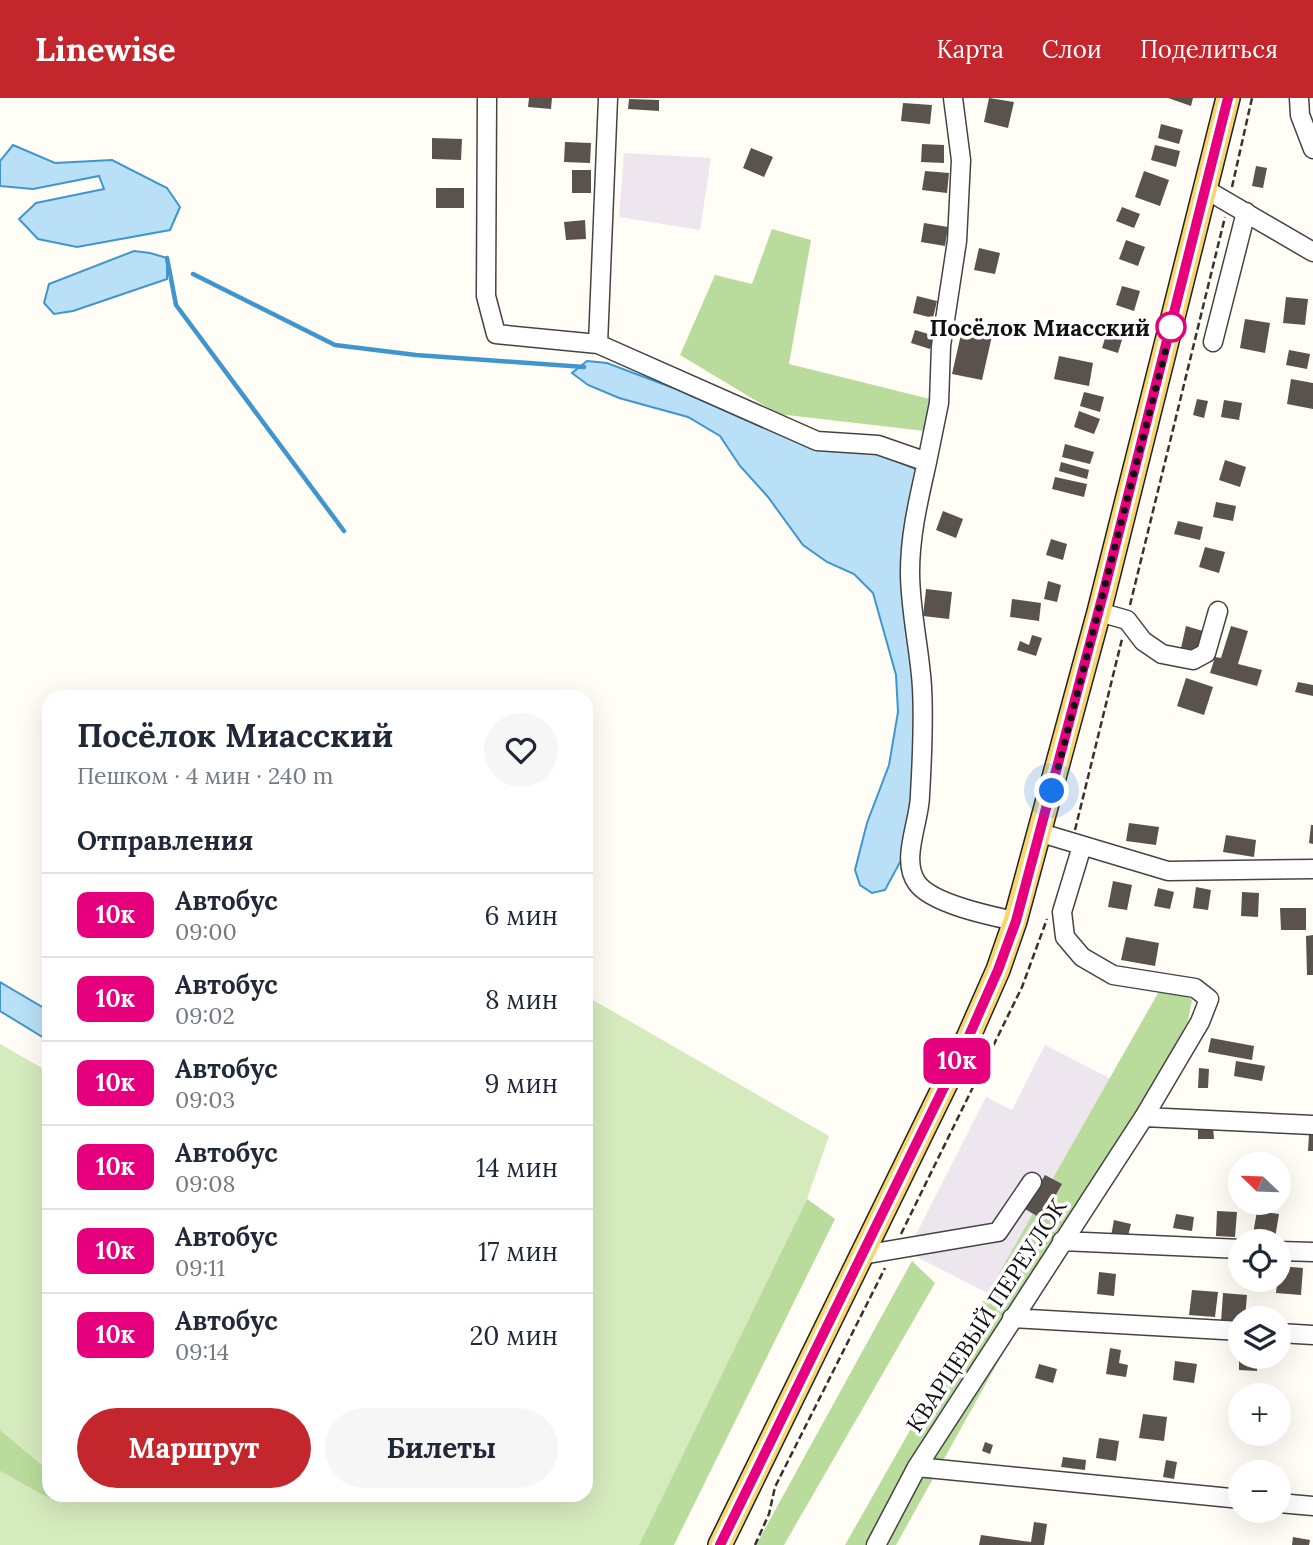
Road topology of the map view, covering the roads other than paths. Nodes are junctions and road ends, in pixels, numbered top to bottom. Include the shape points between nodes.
1 (488, 98) edge
2 (608, 98) edge
3 (953, 98) edge
4 (1228, 98) edge
5 (1299, 98) edge
6 (1313, 149) edge
7 (1205, 189) junction
8 (1246, 212) junction
9 (1313, 252) edge
10 (1213, 342) dead end
11 (598, 344) junction
12 (927, 461) junction
13 (1218, 611) dead end
14 (1098, 612) junction
15 (1041, 833) junction
16 (1077, 844) junction
17 (1313, 869) edge
18 (1016, 921) junction
19 (1144, 1116) junction
20 (1313, 1125) edge
21 (1032, 1182) dead end
22 (1062, 1241) junction
23 (1228, 1248) edge
24 (1291, 1251) edge
25 (1313, 1252) edge
26 (862, 1255) junction
27 (1012, 1318) junction
28 (1228, 1330) edge
29 (1291, 1334) edge
30 (1313, 1335) edge
31 (917, 1467) junction
32 (1228, 1498) edge
33 (1291, 1504) edge
34 (1313, 1506) edge
35 (720, 1545) edge
36 (876, 1545) edge

1 - 11 street via 486,296 496,334
2 - 11 street
3 - 12 street via 961,160 957,241 941,346 939,403
4 - 7 main road
5 - 6 street via 1300,115
7 - 8 street
7 - 14 main road
8 - 9 street
8 - 10 street
11 - 12 street via 817,441 878,445
12 - 18 street via 912,531 910,573 922,688 920,804 911,869 918,884 943,900
13 - 14 street via 1206,653 1193,660 1162,654 1126,621
14 - 15 main road
15 - 16 street
15 - 18 main road
16 - 17 street via 1168,871
16 - 19 street, КВАРЦЕВЫЙ ПЕРЕУЛОК via 1062,912 1065,937 1082,957 1113,975 1195,988 1209,999
18 - 26 main road via 968,1038
19 - 20 street
19 - 22 street, КВАРЦЕВЫЙ ПЕРЕУЛОК
21 - 26 street via 998,1231
22 - 23 street
22 - 27 street, КВАРЦЕВЫЙ ПЕРЕУЛОК
24 - 25 street
26 - 35 main road
27 - 28 street
27 - 31 street, КВАРЦЕВЫЙ ПЕРЕУЛОК
29 - 30 street
31 - 32 street
31 - 36 street, КВАРЦЕВЫЙ ПЕРЕУЛОК
33 - 34 street

